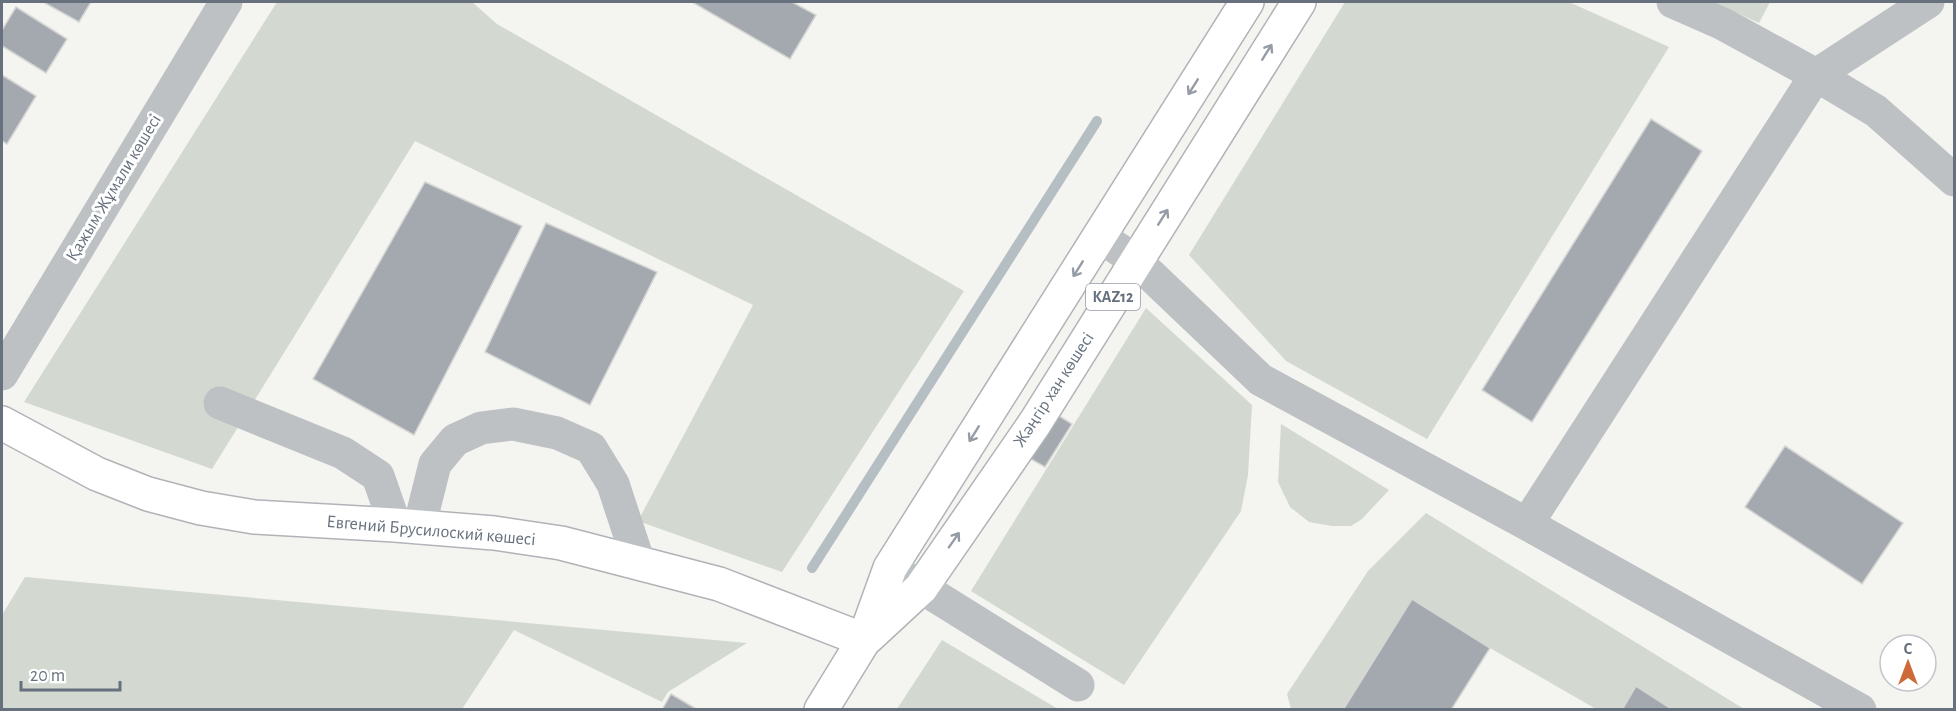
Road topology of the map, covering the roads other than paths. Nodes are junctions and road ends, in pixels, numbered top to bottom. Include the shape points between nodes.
1 (226, 2) edge
2 (1247, 2) edge
3 (1299, 2) edge
4 (1673, 2) edge
5 (1928, 2) edge
6 (1816, 75) junction
7 (1954, 180) edge
8 (1099, 236) junction
9 (1136, 261) junction
10 (2, 374) edge
11 (220, 403) dead end
12 (2, 423) edge
13 (1527, 524) junction
14 (407, 526) junction
15 (639, 563) junction
16 (890, 568) junction
17 (921, 588) junction
18 (864, 640) junction
19 (1078, 685) dead end
20 (821, 710) edge
21 (1860, 710) edge

1 - 10 street, Қажым Жұмали көшесі
2 -> 8 main road, Жәңгір хан көшесі / KAZ12
9 -> 3 main road, Жәңгір хан көшесі / KAZ12
4 - 6 street via 1723,24
5 - 6 street
6 - 7 street via 1876,111
6 - 13 street
8 - 9 street
8 -> 16 main road, Жәңгір хан көшесі / KAZ12
9 - 13 street via 1261,381
17 -> 9 main road, Жәңгір хан көшесі / KAZ12 via 1035,423
11 - 14 street via 343,453 378,476
12 - 14 main road, Евгений Брусилоский көшесі via 98,474 148,494 201,508 254,517
13 - 21 street
14 - 15 main road, Евгений Брусилоский көшесі via 561,543
14 - 15 street via 435,464 455,440 481,428 513,424 557,433 591,448 613,484
15 - 18 main road, Евгений Брусилоский көшесі via 718,584
16 - 17 street
16 - 18 main road, Жәңгір хан көшесі / KAZ12
17 - 18 main road, Жәңгір хан көшесі / KAZ12
17 - 19 street
18 - 20 main road, Жәңгір хан көшесі / KAZ12

